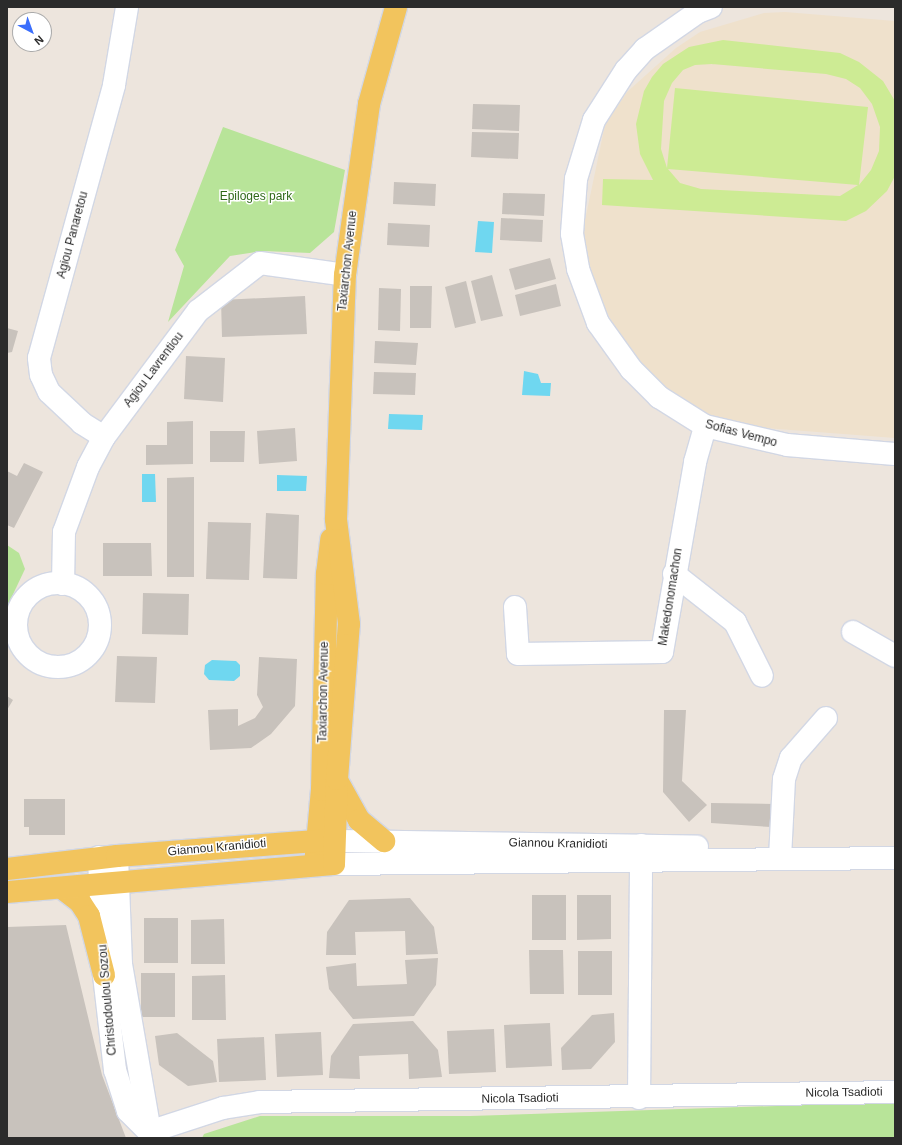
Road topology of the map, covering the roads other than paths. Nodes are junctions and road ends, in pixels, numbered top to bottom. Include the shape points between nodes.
1 (127, 7) edge
2 (396, 7) edge
3 (702, 9) edge
4 (345, 275) junction
5 (705, 426) junction
6 (104, 437) junction
7 (895, 454) edge
8 (336, 519) junction
9 (674, 574) junction
10 (63, 584) dead end
11 (515, 607) dead end
12 (852, 632) dead end
13 (895, 656) edge
14 (762, 676) dead end
15 (826, 718) dead end
16 (337, 779) junction
17 (326, 840) junction
18 (384, 841) junction
19 (641, 852) junction
20 (108, 857) junction
21 (780, 858) junction
22 (895, 858) edge
23 (324, 865) junction
24 (7, 869) edge
25 (108, 884) junction
26 (62, 888) junction
27 (7, 892) edge
28 (104, 975) junction
29 (895, 1092) edge
30 (638, 1098) junction
31 (150, 1135) edge

1 - 6 street, Agiou Panaretou via 114,84 39,358 41,375 49,392 82,423
2 - 4 main road, Taxiarchon Avenue via 369,104
3 - 5 street, Sofias Vempo via 646,49 626,70 594,120 576,179 572,234 578,269 588,299 598,323 614,348 659,397
4 - 6 street, Agiou Lavrentiou via 260,263 198,310
4 - 8 main road, Taxiarchon Avenue
5 - 7 street, Sofias Vempo via 787,445
5 - 9 street, Makedonomachon via 695,462
6 - 10 street, Agiou Lavrentiou via 88,467 64,532
8 - 16 main road, Taxiarchon Avenue via 349,624
8 - 17 main road, Taxiarchon Avenue via 327,574 322,790
9 - 11 street, Makedonomachon via 662,652 518,654
9 - 14 street via 735,622
12 - 13 street
15 - 21 street via 791,758 784,779
16 - 17 main road, Taxiarchon Avenue
16 - 18 main road via 355,815
17 - 18 street, Giannou Kranidioti
17 - 20 main road, Giannou Kranidioti
17 - 23 main road, Taxiarchon Avenue
18 - 19 street, Giannou Kranidioti
19 - 21 street, Giannou Kranidioti via 716,862
19 - 23 street, Giannou Kranidioti
19 - 30 street
20 - 24 main road, Giannou Kranidioti
20 - 25 street, Christodoulou Sozou
21 - 22 street, Giannou Kranidioti
23 - 25 main road, Giannou Kranidioti
25 - 26 main road, Giannou Kranidioti
25 - 28 street, Christodoulou Sozou
25 - 31 street, Christodoulou Sozou via 136,1065 149,1118
26 - 27 main road, Giannou Kranidioti
26 - 28 main road via 80,902 89,916
28 - 31 street, Christodoulou Sozou via 115,1070 121,1098 128,1111
29 - 30 street, Nicola Tsadioti
30 - 31 street, Nicola Tsadioti via 260,1102 223,1108

